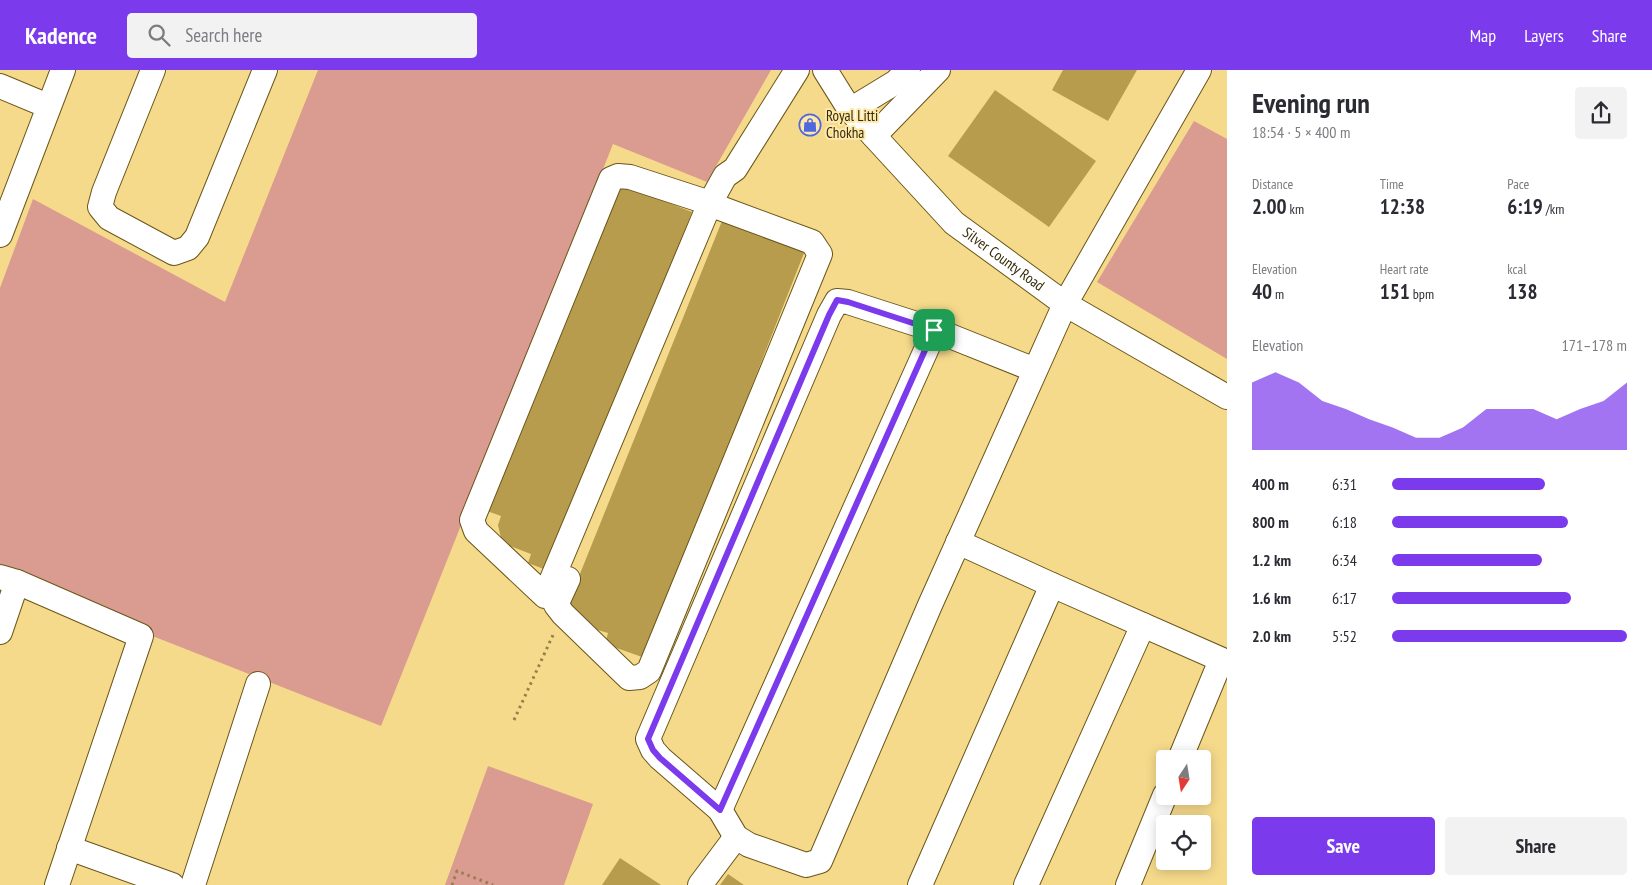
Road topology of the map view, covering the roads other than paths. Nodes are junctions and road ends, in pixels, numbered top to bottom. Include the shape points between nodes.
1 (63, 70) edge
2 (153, 70) edge
3 (265, 70) edge
4 (797, 70) edge
5 (825, 70) edge
6 (908, 70) edge
7 (938, 70) edge
8 (1199, 70) edge
9 (0, 86) edge
10 (48, 106) junction
11 (850, 110) junction
12 (874, 136) junction
13 (715, 205) junction
14 (0, 234) edge
15 (1065, 304) junction
16 (934, 330) junction
17 (1035, 370) junction
18 (1227, 397) edge
19 (958, 542) junction
20 (8, 580) edge
21 (1052, 585) junction
22 (1142, 625) junction
23 (0, 632) edge
24 (1224, 661) edge
25 (258, 684) dead end
26 (1184, 750) edge
27 (1161, 805) edge
28 (720, 810) junction
29 (736, 837) junction
30 (69, 848) junction
31 (57, 885) edge
32 (172, 885) edge
33 (193, 885) edge
34 (700, 885) edge
35 (920, 885) edge
36 (1026, 885) edge
37 (1128, 885) edge

1 - 10 street
2 - 3 street via 100,207 108,218 174,253 188,248 196,237
4 - 13 street via 735,169 725,176
5 - 11 street, Silver County Road
6 - 11 street via 896,82
7 - 12 street
8 - 15 street
9 - 10 street
10 - 14 street
11 - 12 street, Silver County Road
12 - 15 street, Silver County Road via 954,223
13 - 13 street via 645,358 545,596 476,531 472,520 611,179 630,177
13 - 13 street via 812,242 820,254 649,671 640,677 630,678 556,605 579,554
15 - 17 street
15 - 18 street, Silver County Road
16 - 17 street
16 - 28 street
16 - 28 street via 837,300 829,315 648,739 660,758
17 - 19 street
19 - 21 street
19 - 29 street via 820,861 806,865 749,845
20 - 23 street
20 - 30 street via 140,636
21 - 22 street
21 - 35 street
22 - 24 street
22 - 36 street
24 - 26 street
25 - 33 street
27 - 37 street
28 - 29 street
29 - 34 street
30 - 31 street
30 - 32 street

